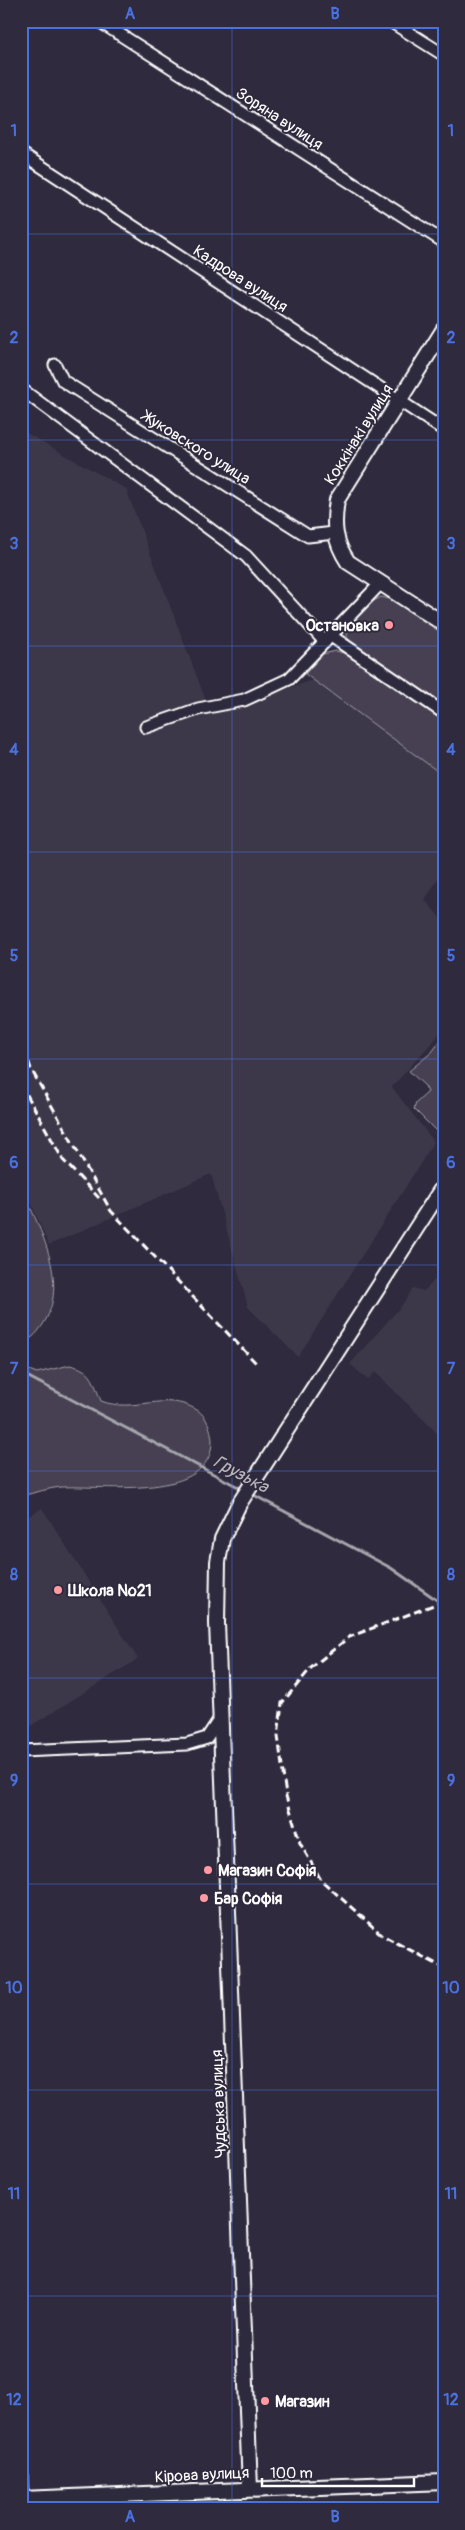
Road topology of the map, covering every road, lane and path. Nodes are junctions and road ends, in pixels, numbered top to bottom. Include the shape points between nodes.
1 (99, 21) edge
2 (390, 21) edge
3 (444, 55) edge
4 (21, 154) edge
5 (444, 242) edge
6 (444, 330) edge
7 (55, 364) dead end
8 (21, 390) edge
9 (399, 402) junction
10 (444, 430) edge
11 (334, 533) junction
12 (380, 584) junction
13 (444, 624) edge
14 (328, 639) junction
15 (444, 712) edge
16 (146, 727) dead end
17 (444, 1185) edge
18 (221, 1717) junction
19 (21, 1751) edge
20 (21, 2467) edge
21 (444, 2482) edge
22 (250, 2489) junction
23 (22, 2502) edge

1 - 5 street, Зоряна вулиця
2 - 3 street
4 - 9 street, Кадрова вулиця
6 - 9 street, Коккінакі вулиця
7 - 11 street, Жуковского улица via 63,381 308,536
8 - 14 street via 246,556
9 - 10 street, Кадрова вулиця
9 - 11 street, Коккінакі вулиця via 337,500
11 - 12 street, Коккінакі вулиця via 348,562
12 - 13 street
12 - 14 street
14 - 15 street
14 - 16 street via 290,679 244,700 198,709
17 - 18 street, Чудська вулиця via 239,1504 222,1539 218,1571
18 - 19 street via 207,1738 187,1744
18 - 22 street, Чудська вулиця
20 - 23 street
21 - 22 street, Кірова вулиця
22 - 23 street, Кірова вулиця

